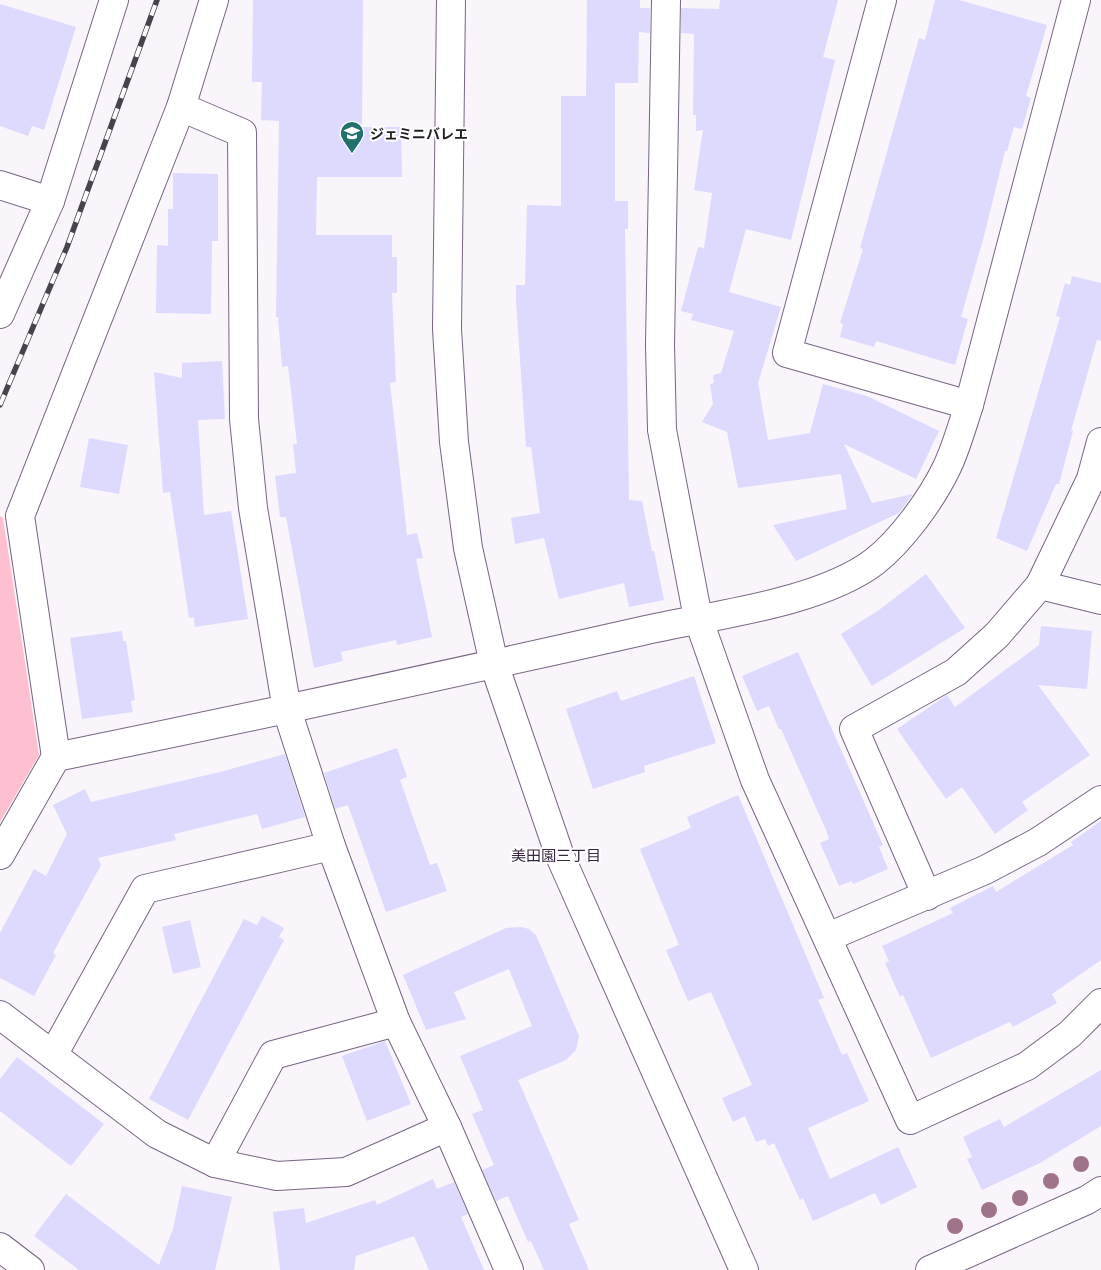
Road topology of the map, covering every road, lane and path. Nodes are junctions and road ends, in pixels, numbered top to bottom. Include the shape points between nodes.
1 (114, 0) edge
2 (214, 0) edge
3 (451, 0) edge
4 (666, 0) edge
5 (882, 0) edge
6 (1076, 0) edge
7 (182, 107) junction
8 (0, 185) edge
9 (50, 201) junction
10 (0, 314) edge
11 (969, 405) junction
12 (1101, 442) edge
13 (1040, 585) junction
14 (1101, 600) edge
15 (698, 618) junction
16 (494, 664) junction
17 (288, 710) junction
18 (56, 757) junction
19 (1101, 800) edge
20 (331, 846) junction
21 (0, 855) edge
22 (927, 896) junction
23 (828, 937) junction
24 (1101, 1003) edge
25 (0, 1015) edge
26 (396, 1022) junction
27 (53, 1055) junction
28 (447, 1127) junction
29 (216, 1163) junction
30 (1101, 1190) edge
31 (0, 1247) edge
32 (30, 1270) edge
33 (509, 1270) edge
34 (744, 1270) edge
35 (930, 1270) edge

1 - 9 street
2 - 7 street
3 - 16 street via 447,329 453,432 468,548
4 - 15 street via 660,345 662,430
5 - 11 street via 787,353
6 - 11 street
7 - 17 street via 242,133 244,419 253,508
7 - 18 street via 20,516
8 - 9 street
9 - 10 street
11 - 15 street via 946,469 912,523 874,562 833,584 790,600
12 - 13 street via 1091,479
13 - 14 street
13 - 22 street via 997,635 956,672 854,729
15 - 16 street
15 - 23 street via 755,780
16 - 17 street
16 - 34 street via 560,856
17 - 18 street
17 - 20 street
18 - 21 street
19 - 22 street via 1038,842
20 - 26 street
20 - 27 street via 145,889
22 - 23 street
23 - 24 street via 910,1120 1026,1066 1070,1034
25 - 27 street
26 - 28 street
26 - 29 street via 272,1055
27 - 29 street via 157,1134
28 - 29 street via 346,1172 277,1176
28 - 33 street
30 - 35 street via 1087,1200
31 - 32 street

